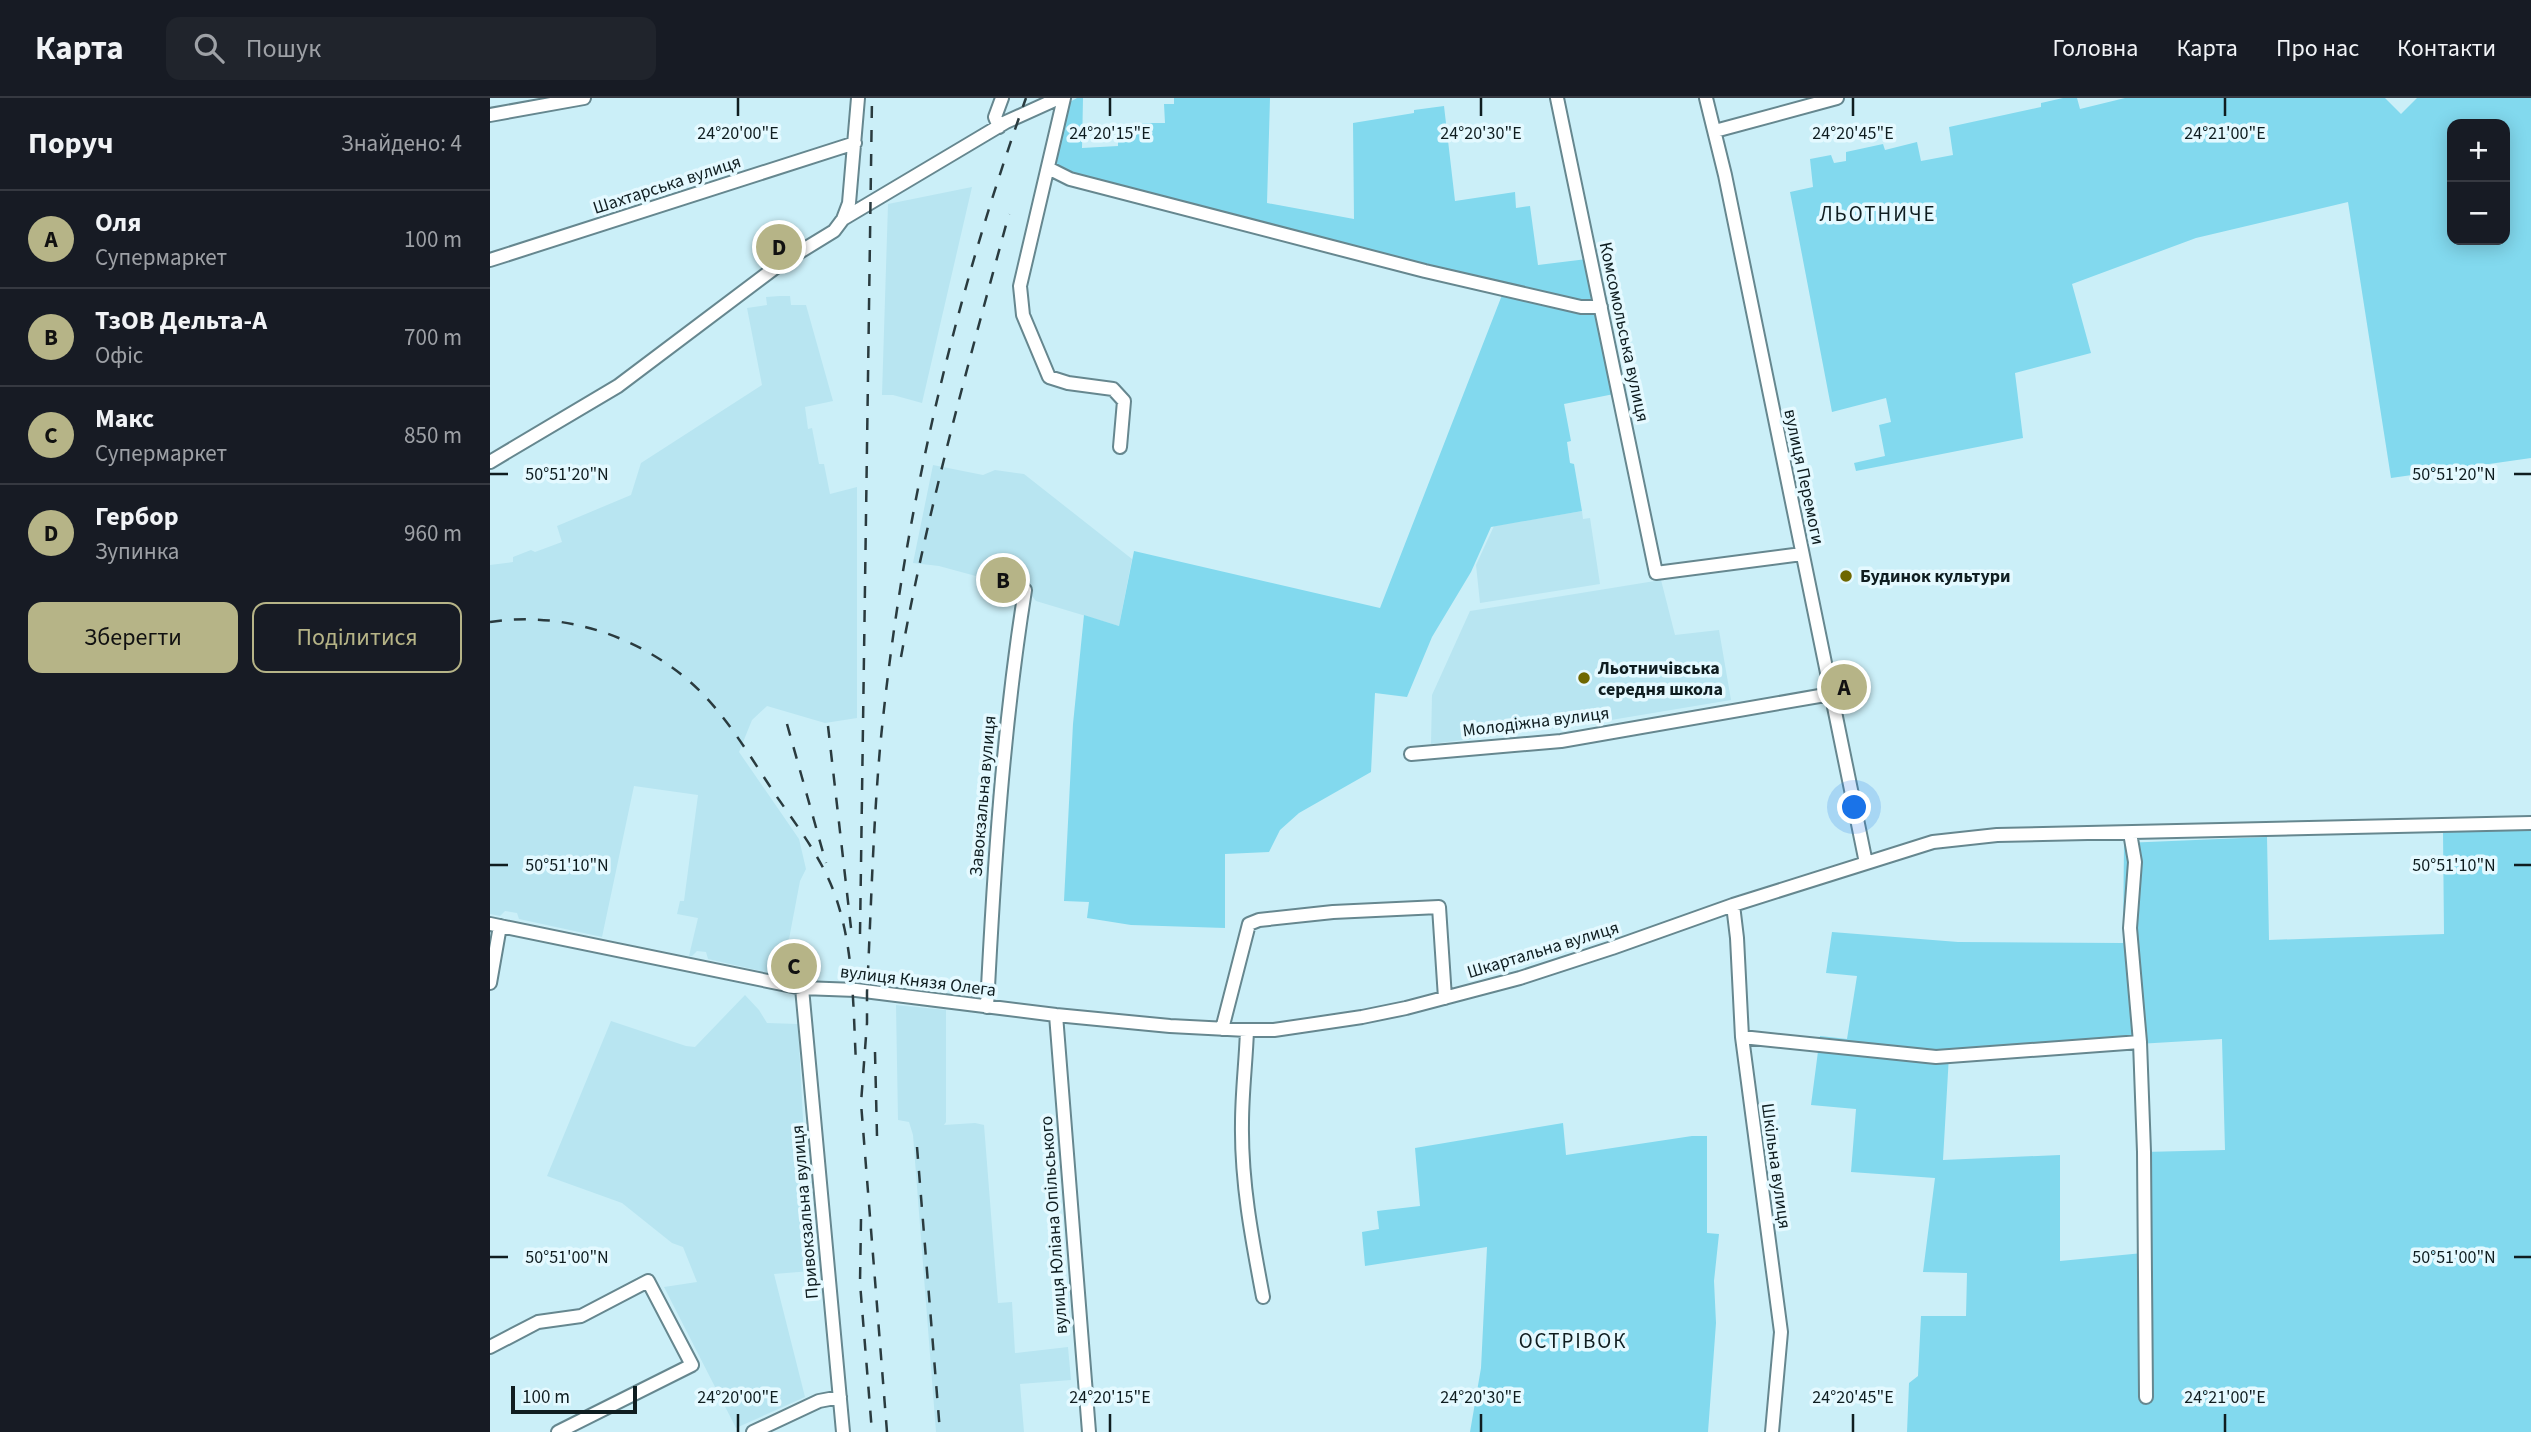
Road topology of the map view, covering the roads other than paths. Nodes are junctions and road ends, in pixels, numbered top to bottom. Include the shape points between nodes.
1 (584, 98) edge
2 (858, 98) edge
3 (1002, 98) edge
4 (1061, 98) edge
5 (1557, 98) edge
6 (1706, 98) edge
7 (1838, 98) edge
8 (490, 116) edge
9 (1002, 125) junction
10 (1715, 131) junction
11 (855, 143) junction
12 (1048, 168) junction
13 (842, 219) junction
14 (490, 260) edge
15 (1601, 307) junction
16 (1120, 447) dead end
17 (490, 462) edge
18 (1802, 554) junction
19 (1025, 590) dead end
20 (1831, 694) junction
21 (1411, 754) dead end
22 (2531, 823) edge
23 (2130, 833) junction
24 (1866, 863) junction
25 (1732, 905) junction
26 (495, 925) edge
27 (490, 983) edge
28 (802, 988) junction
29 (1445, 998) junction
30 (987, 1007) junction
31 (1056, 1015) junction
32 (1222, 1029) junction
33 (1247, 1030) junction
34 (1742, 1037) junction
35 (2140, 1042) junction
36 (1263, 1297) dead end
37 (490, 1347) edge
38 (2146, 1396) dead end
39 (840, 1397) junction
40 (558, 1432) edge
41 (753, 1432) edge
42 (843, 1432) edge
43 (1089, 1432) edge
44 (1772, 1432) edge

1 - 8 street
2 - 11 street
3 - 9 street via 995,117
4 - 9 street
4 - 12 street
5 - 15 street, Комсомольська вулиця
6 - 10 street, вулиця Перемоги
7 - 10 street
9 - 13 street
10 - 18 street, вулиця Перемоги
11 - 13 street via 849,203
11 - 14 street, Шахтарська вулиця
12 - 15 street via 1070,178 1425,271 1581,307
12 - 16 street via 1020,286 1023,315 1049,377 1113,389 1124,401
13 - 17 street via 834,231 774,269 618,386
15 - 18 street, Комсомольська вулиця via 1656,573
18 - 20 street, вулиця Перемоги
19 - 30 street, Завокзальна вулиця via 994,861
20 - 21 street, Молодіжна вулиця via 1561,741
20 - 24 street, вулиця Перемоги
22 - 23 street, Шкартальна вулиця
23 - 24 street, Шкартальна вулиця via 1997,835 1933,842
23 - 35 street via 2135,862 2130,928
24 - 25 street, Шкартальна вулиця
25 - 29 street, Шкартальна вулиця via 1520,978
25 - 34 street, Шкільна вулиця
26 - 27 street
26 - 28 street, вулиця Князя Олега
28 - 30 street, вулиця Князя Олега
28 - 39 street, Привокзальна вулиця
29 - 32 street via 1439,907 1259,920 1249,924
29 - 33 street, Шкартальна вулиця via 1362,1017
30 - 31 street, вулиця Князя Олега
31 - 32 street, вулиця Князя Олега
31 - 43 street, вулиця Юліана Опільського
32 - 33 street, Шкартальна вулиця
33 - 36 street via 1244,1167
34 - 35 street via 1936,1056
34 - 44 street, Шкільна вулиця via 1781,1332
35 - 38 street
37 - 40 street via 538,1322 581,1315 648,1281 692,1365
39 - 41 street via 819,1401
39 - 42 street, Привокзальна вулиця

